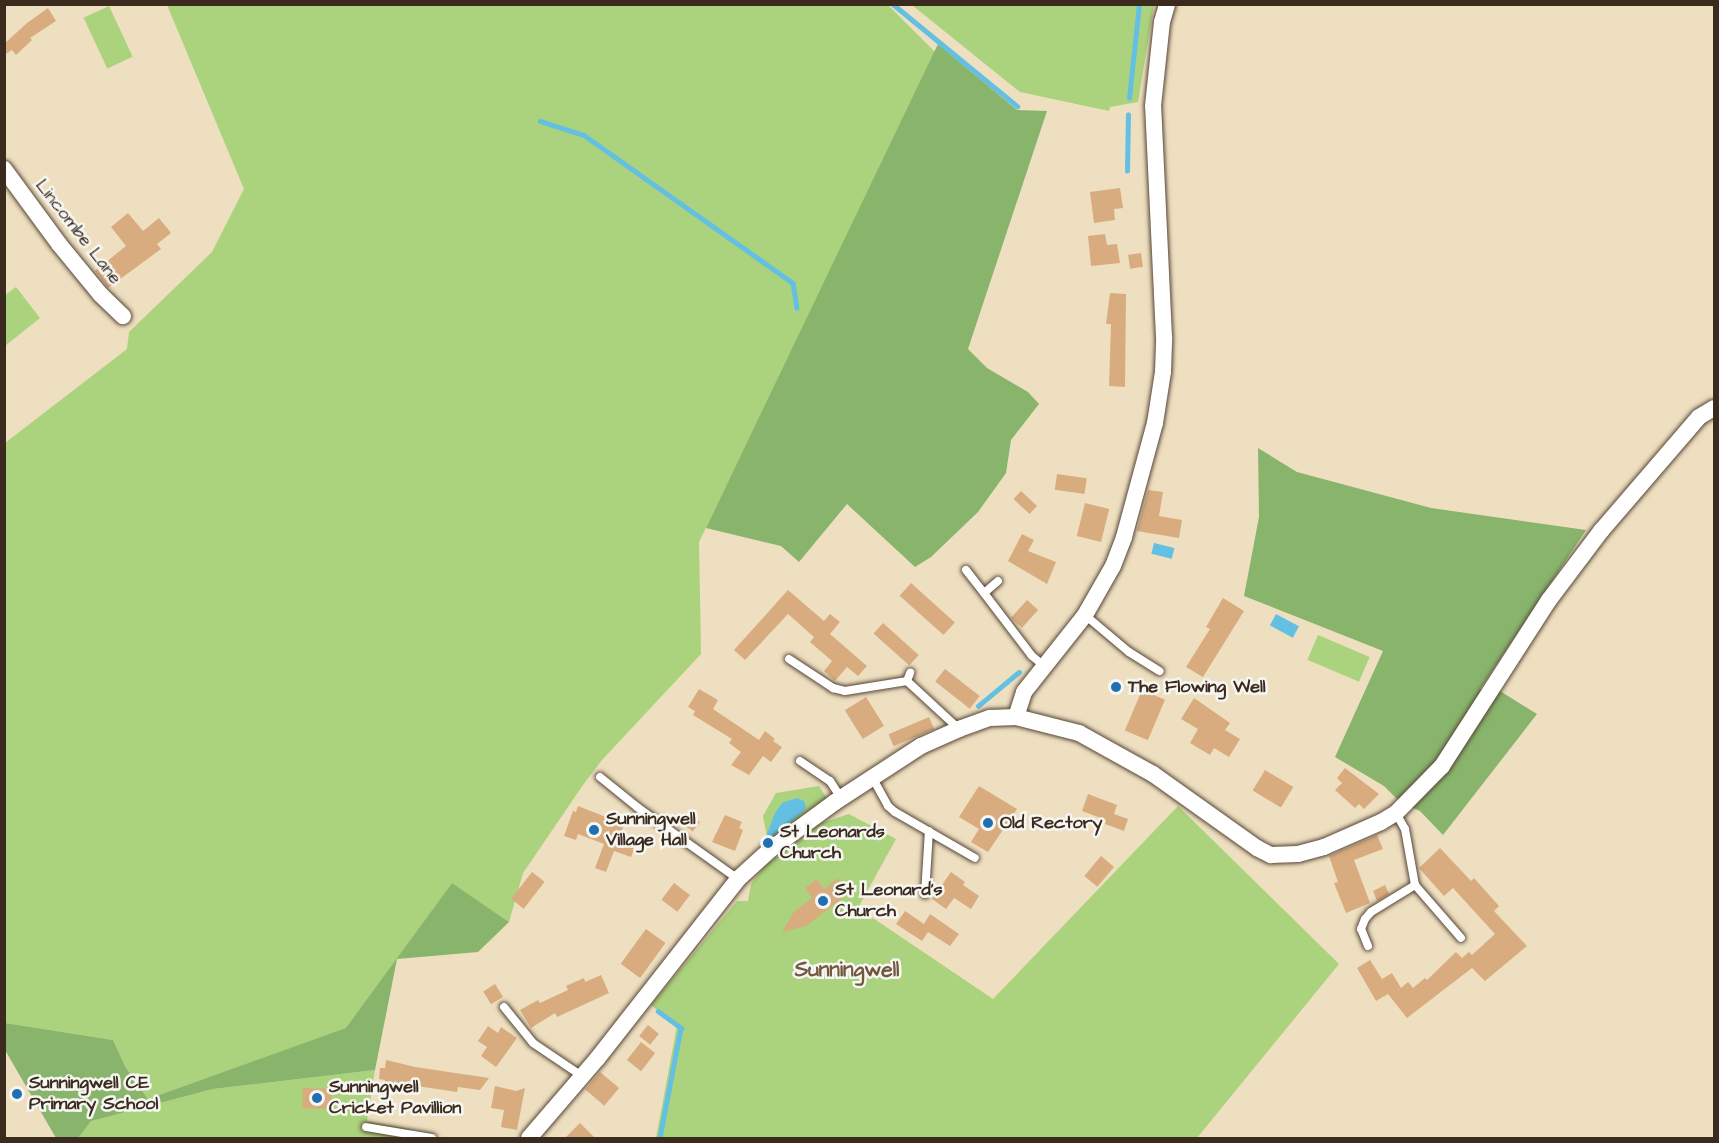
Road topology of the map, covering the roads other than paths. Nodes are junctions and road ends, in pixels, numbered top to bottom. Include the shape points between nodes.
1 (1167, 4) edge
2 (4, 169) edge
3 (123, 316) dead end
4 (1714, 408) edge
5 (966, 570) dead end
6 (998, 581) dead end
7 (984, 594) junction
8 (1085, 615) junction
9 (789, 659) dead end
10 (1043, 665) junction
11 (1159, 671) dead end
12 (1016, 717) junction
13 (959, 729) junction
14 (800, 761) dead end
15 (600, 777) dead end
16 (872, 777) junction
17 (841, 798) junction
18 (1396, 813) junction
19 (928, 831) junction
20 (975, 858) dead end
21 (738, 879) junction
22 (1415, 885) junction
23 (926, 894) dead end
24 (1461, 938) dead end
25 (1368, 946) dead end
26 (504, 1007) dead end
27 (582, 1076) junction
28 (366, 1127) dead end
29 (432, 1138) edge
30 (529, 1138) edge

1 - 8 street via 1153,106 1163,372 1155,423 1124,537 1113,566
2 - 3 street, Lincombe Lane via 59,244
4 - 18 street via 1699,417 1601,531 1549,600 1442,766
5 - 7 lane
6 - 7 lane
7 - 10 lane
8 - 10 street
8 - 11 lane
9 - 13 lane via 845,692 909,677
10 - 12 street via 1024,692
12 - 13 street via 990,718
12 - 18 street via 1079,733 1117,753 1271,855 1298,854 1324,847
13 - 16 street via 921,746
14 - 17 lane via 830,781
15 - 21 lane
16 - 17 street
16 - 19 lane via 888,806
17 - 21 street via 792,832
18 - 22 lane via 1405,829
19 - 20 lane
19 - 23 lane
21 - 27 street
22 - 24 lane
22 - 25 lane via 1365,919 1361,929
26 - 27 lane via 533,1043
27 - 30 street
28 - 29 lane

